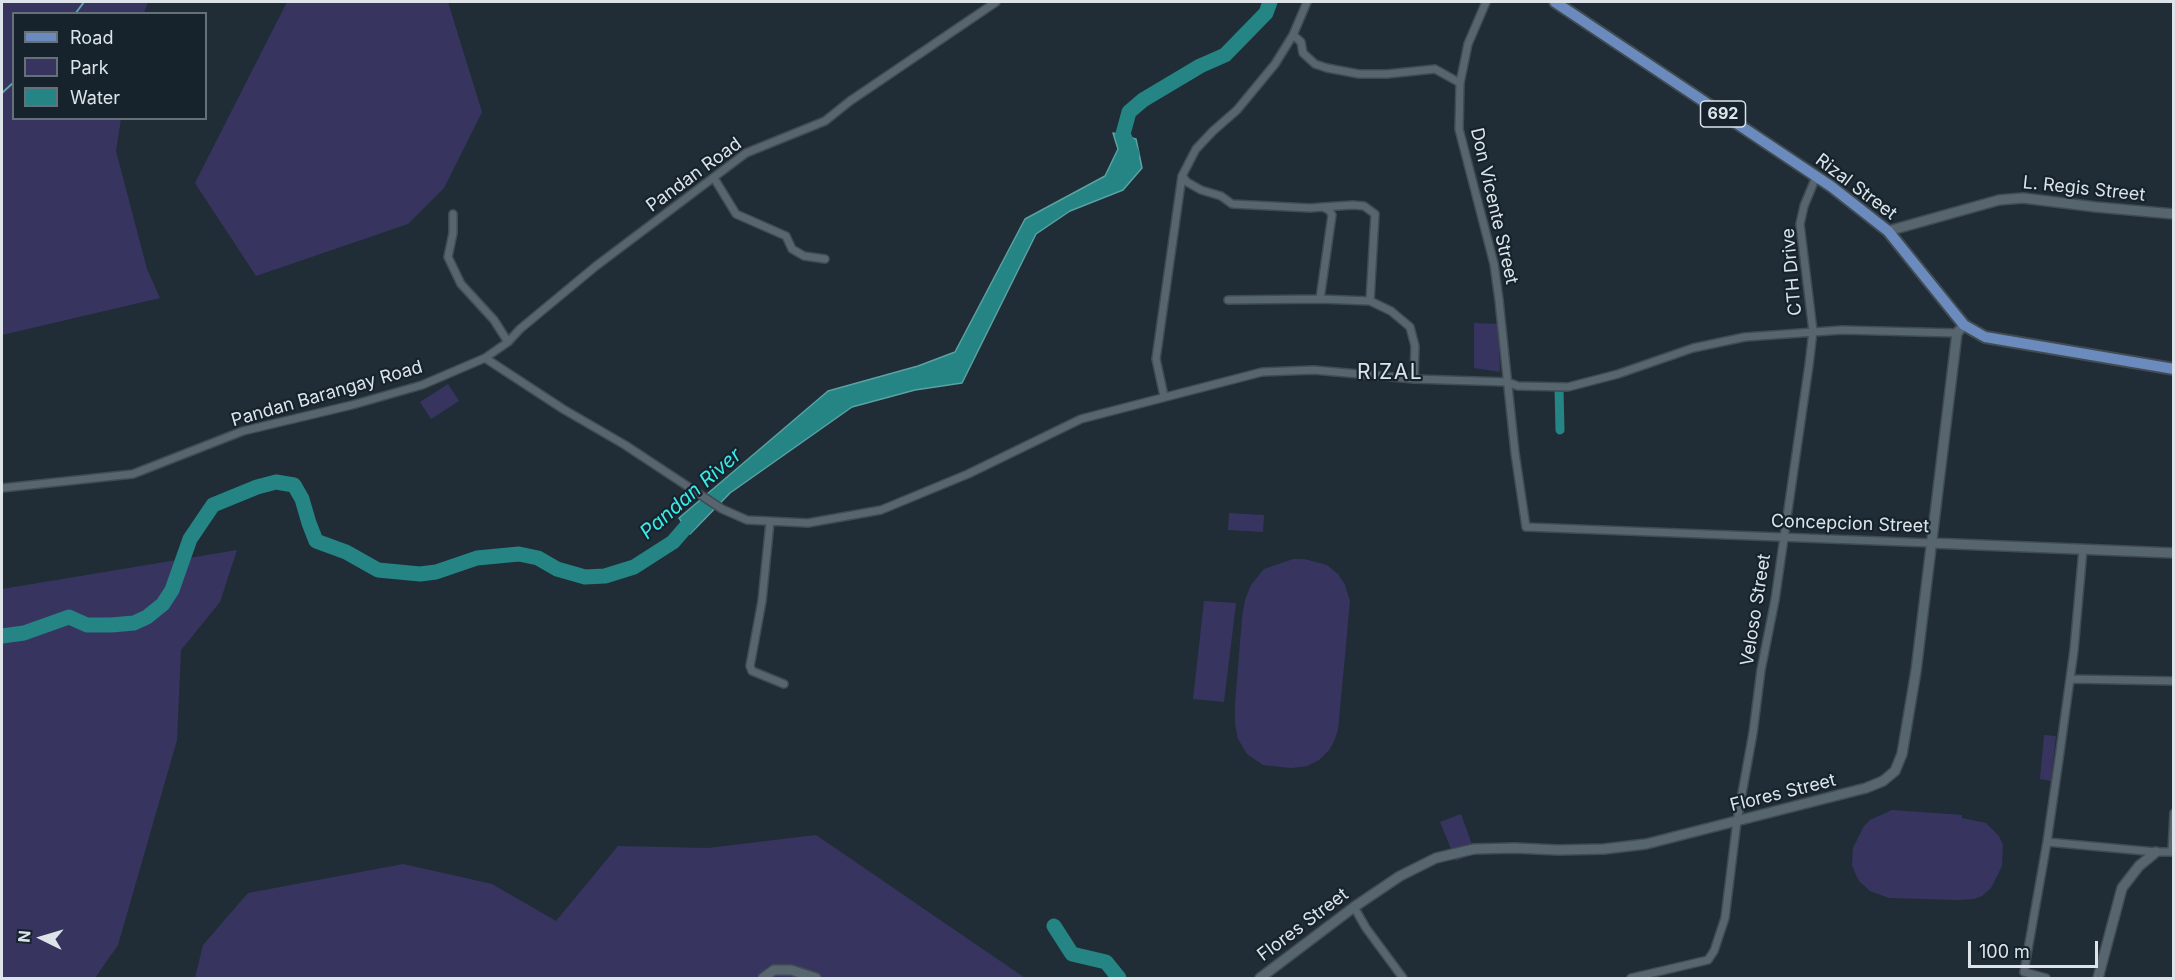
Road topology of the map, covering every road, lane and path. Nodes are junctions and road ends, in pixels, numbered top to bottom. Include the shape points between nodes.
1 (996, 2) edge
2 (1307, 2) edge
3 (1486, 2) edge
4 (1555, 2) edge
5 (1293, 35) junction
6 (1460, 83) junction
7 (1182, 176) junction
8 (1816, 177) junction
9 (714, 178) junction
10 (1323, 207) junction
11 (453, 214) dead end
12 (2174, 214) edge
13 (1888, 231) junction
14 (825, 259) dead end
15 (1320, 299) junction
16 (1228, 300) dead end
17 (1370, 301) junction
18 (1960, 329) junction
19 (1813, 331) junction
20 (508, 342) junction
21 (485, 358) junction
22 (2174, 369) edge
23 (1414, 380) junction
24 (1507, 382) junction
25 (1164, 396) junction
26 (2, 488) edge
27 (770, 522) junction
28 (1526, 527) joint
29 (1783, 538) junction
30 (1931, 543) junction
31 (2083, 549) junction
32 (2174, 553) edge
33 (2070, 679) junction
34 (2174, 681) edge
35 (784, 684) dead end
36 (2174, 813) edge
37 (1737, 821) junction
38 (2048, 842) junction
39 (2156, 852) junction
40 (2173, 852) edge
41 (1354, 907) junction
42 (763, 978) edge
43 (816, 978) edge
44 (1260, 978) edge
45 (1403, 978) edge
46 (1631, 978) edge
47 (2046, 978) edge
48 (2098, 978) edge

1 - 9 street, Pandan Road via 825,121 746,153
2 - 5 street
3 - 6 street, Don Vicente Street via 1468,44
4 - 8 main road, Rizal Street / 692
5 - 6 street via 1301,42 1303,53 1327,68 1359,74 1436,69
5 - 7 street via 1256,89 1196,149
6 - 24 street, Don Vicente Street via 1459,129 1494,264
7 - 10 street via 1232,204
7 - 25 street via 1156,359
8 - 13 main road, Rizal Street / 692
8 - 19 street, CTH Drive via 1800,224
9 - 14 street via 736,214 786,236 792,249 804,256
9 - 20 street, Pandan Road via 596,266
10 - 15 street via 1332,215
10 - 17 street via 1364,206 1375,214
11 - 20 street via 448,257 461,284 495,320
12 - 13 street, L. Regis Street via 2023,198 1999,200
13 - 18 main road, Rizal Street / 692
15 - 16 street
15 - 17 street
17 - 23 street via 1391,311 1410,327 1415,346
18 - 19 street
18 - 22 main road, Rizal Street / 692 via 1984,337
18 - 30 street, Flores Street
19 - 24 street via 1745,337 1693,348 1568,387 1518,386
19 - 29 street, Veloso Street
20 - 21 street, Pandan Road
21 - 26 street, Pandan Barangay Road via 422,385 243,431 133,474
21 - 27 street via 722,509 747,520
23 - 24 street
23 - 25 street via 1314,370 1262,372
24 - 28 street, Don Vicente Street
25 - 27 street via 1081,419 968,474 881,510 808,524
27 - 35 street via 750,666 752,671
28 - 29 street, Concepcion Street
29 - 30 street, Concepcion Street
29 - 37 street, Veloso Street
30 - 31 street, Concepcion Street
30 - 37 street, Flores Street via 1909,713 1895,771 1866,788
31 - 32 street, Concepcion Street
31 - 33 street
33 - 34 street
33 - 38 street
36 - 40 street
37 - 41 street, Flores Street via 1646,844 1604,849 1474,849 1436,858 1400,876
37 - 46 street, Veloso Street via 1725,918 1708,960
38 - 39 street
38 - 47 street via 2024,972
39 - 40 street
39 - 48 street via 2122,888
41 - 44 street, Flores Street
41 - 45 street
42 - 43 street via 774,970 791,970

